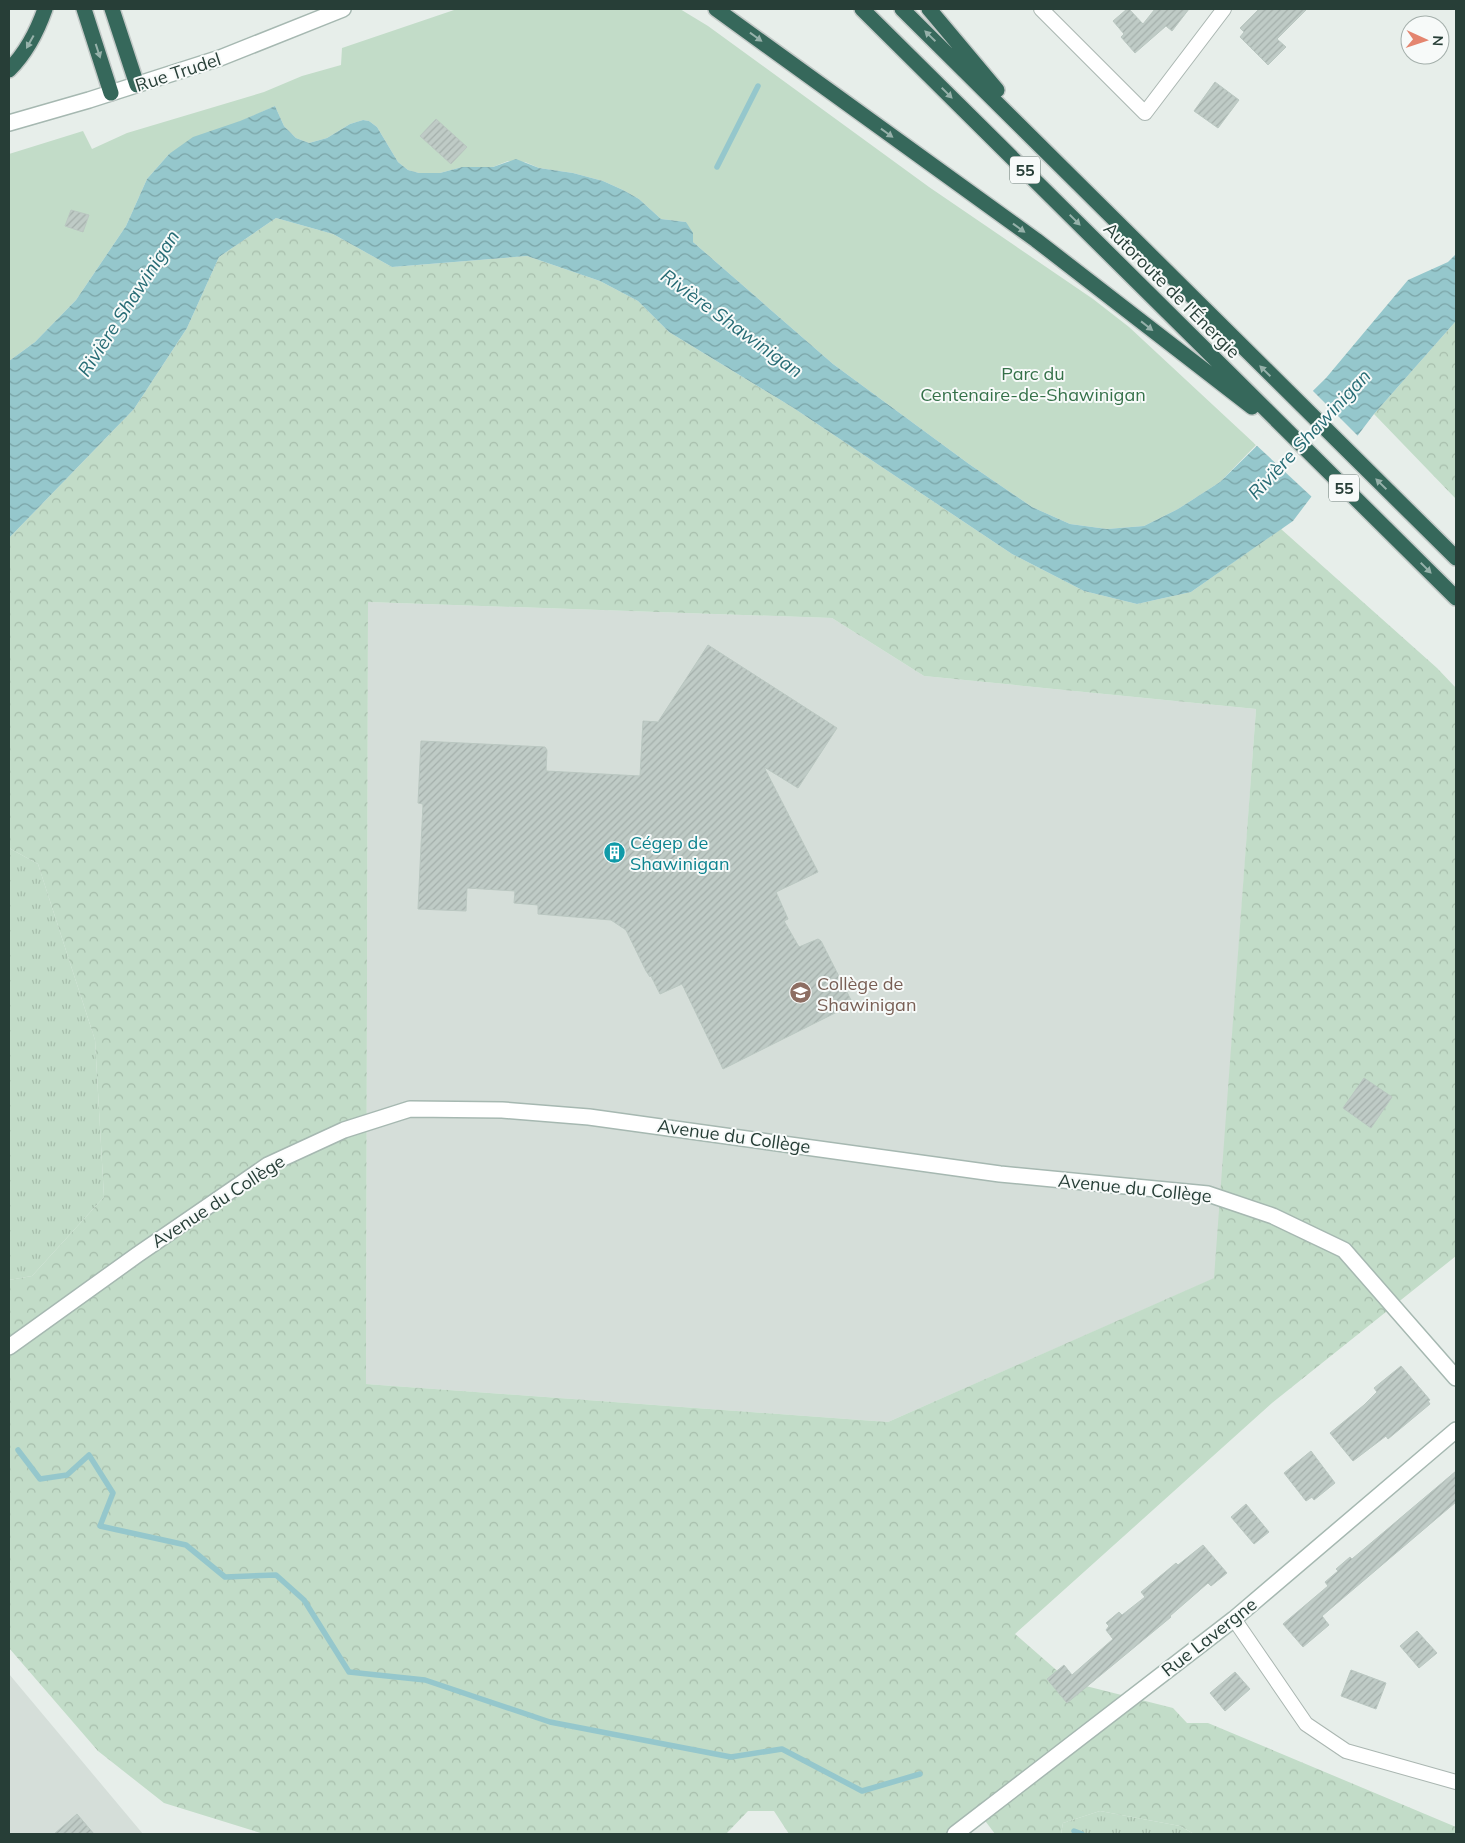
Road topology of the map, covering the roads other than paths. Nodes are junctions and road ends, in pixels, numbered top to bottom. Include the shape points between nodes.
1 (45, 9) edge
2 (84, 9) edge
3 (112, 9) edge
4 (344, 9) edge
5 (716, 9) edge
6 (862, 9) edge
7 (902, 9) edge
8 (929, 9) edge
9 (1041, 9) edge
10 (1224, 9) edge
11 (9, 70) edge
12 (137, 85) junction
13 (111, 93) junction
14 (9, 123) edge
15 (1052, 156) junction
16 (1293, 438) junction
17 (1456, 558) edge
18 (1456, 598) edge
19 (9, 1347) edge
20 (1456, 1378) edge
21 (1456, 1430) edge
22 (1234, 1619) junction
23 (1456, 1782) edge
24 (955, 1834) edge

1 -> 11 highway via 27,48
2 -> 13 highway
3 - 12 highway
4 - 12 street, Rue Trudel via 220,58
5 -> 16 highway via 1036,240
6 -> 16 highway, Autoroute de l'Énergie / 55
15 -> 7 highway, Autoroute de l'Énergie / 55
8 - 15 highway
9 - 10 street via 1145,113
12 - 13 street, Rue Trudel
13 - 14 street, Rue Trudel
17 -> 15 highway, Autoroute de l'Énergie / 55
16 -> 18 highway, Autoroute de l'Énergie / 55
19 - 20 street, Avenue du Collège via 268,1165 344,1130 410,1109 502,1110 589,1117 1000,1174 1208,1194 1273,1216 1344,1250
21 - 22 street, Rue Lavergne
22 - 23 street via 1306,1724 1346,1751
22 - 24 street, Rue Lavergne

